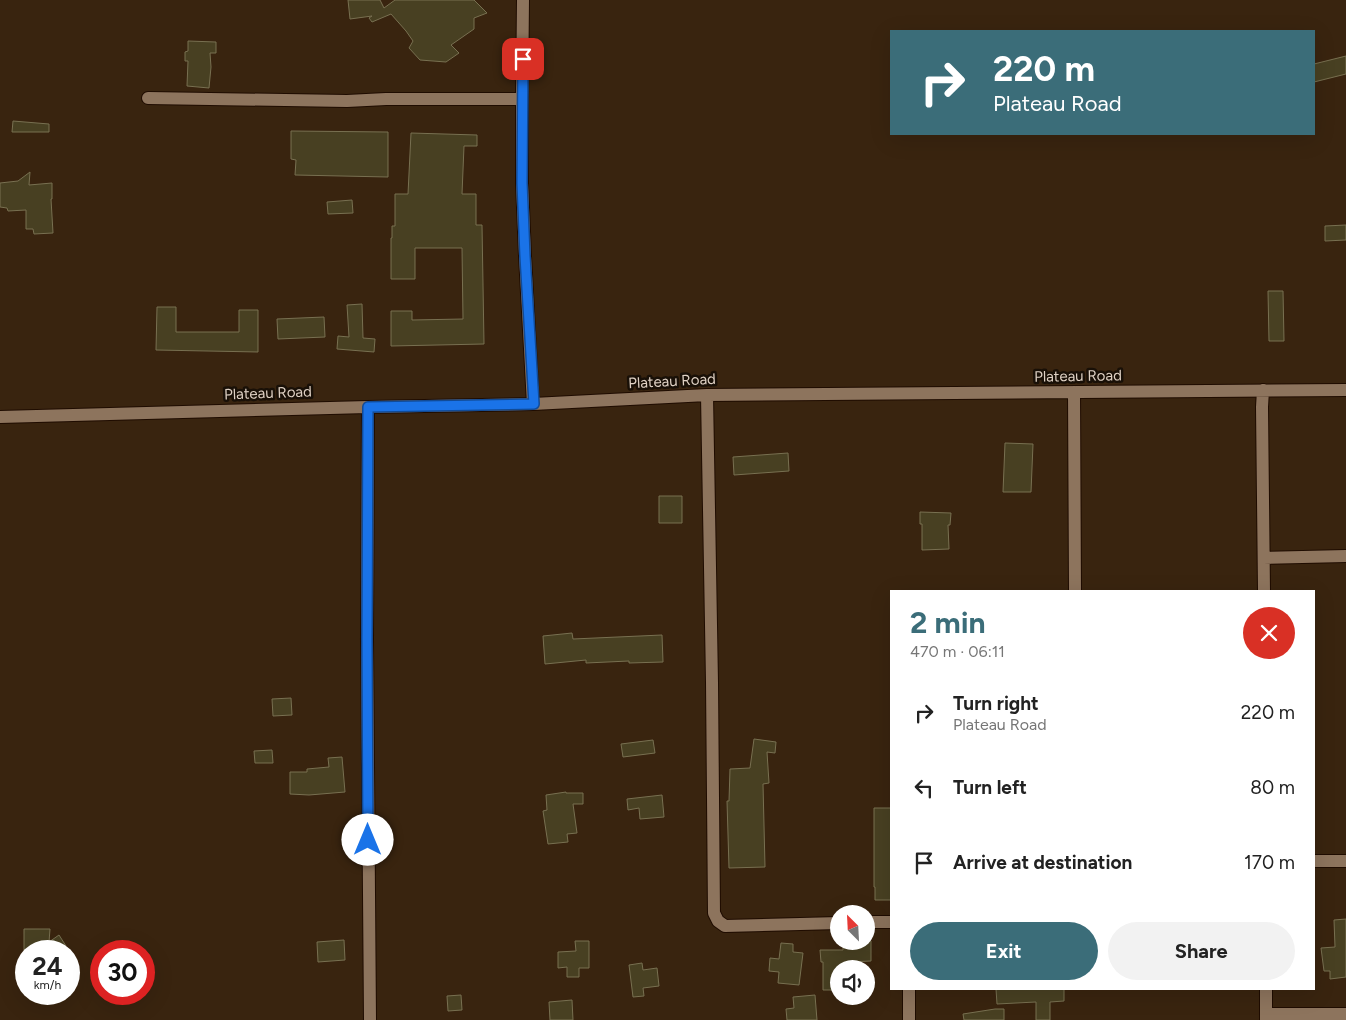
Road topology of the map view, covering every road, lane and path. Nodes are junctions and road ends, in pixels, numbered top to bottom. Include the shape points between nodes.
1 (523, 0) edge
2 (148, 98) dead end
3 (522, 99) junction
4 (1263, 390) junction
5 (1346, 390) edge
6 (1074, 392) junction
7 (707, 396) junction
8 (534, 404) junction
9 (368, 407) junction
10 (0, 417) edge
11 (1346, 556) edge
12 (1264, 558) junction
13 (1075, 590) edge
14 (1264, 590) edge
15 (1346, 860) edge
16 (1315, 861) edge
17 (875, 922) edge
18 (890, 922) edge
19 (830, 923) edge
20 (909, 990) edge
21 (1266, 990) edge
22 (1346, 1014) edge
23 (1266, 1017) edge
24 (370, 1020) edge
25 (909, 1020) edge

1 - 3 street
2 - 3 street
3 - 8 street via 522,183
4 - 5 street, Plateau Road
4 - 6 street, Plateau Road
4 - 12 street
6 - 7 street, Plateau Road
6 - 13 street
7 - 8 street, Plateau Road
7 - 19 street via 714,913 725,926
8 - 9 street, Plateau Road
9 - 10 street, Plateau Road
9 - 24 street
11 - 12 street
12 - 14 street
15 - 16 street
17 - 18 street
20 - 25 street
21 - 23 street
22 - 23 street

